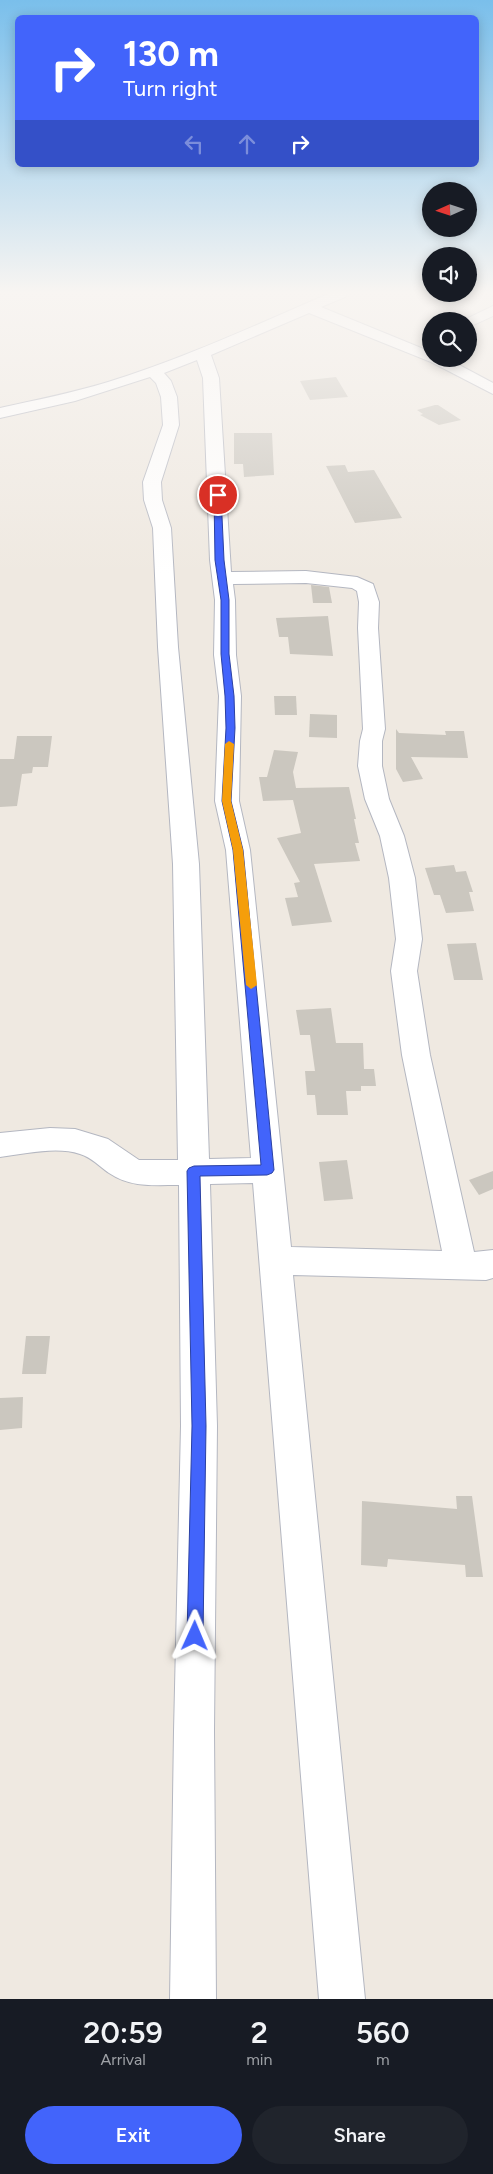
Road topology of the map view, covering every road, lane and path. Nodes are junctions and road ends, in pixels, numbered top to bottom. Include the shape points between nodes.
1 (107, 387) edge
2 (165, 387) edge
3 (211, 387) edge
4 (0, 414) edge
5 (222, 578) junction
6 (0, 1145) edge
7 (267, 1170) junction
8 (194, 1171) junction
9 (277, 1260) junction
10 (493, 1264) edge
11 (457, 1265) junction
12 (193, 1999) edge
13 (342, 1999) edge

1 - 4 street
2 - 8 street via 169,397 171,425 152,482 153,500 162,528 186,864
3 - 5 street
5 - 7 street via 230,696 226,801 238,850
5 - 11 street via 306,577 357,583 366,588 374,729 370,766 402,878 409,939 404,971 429,1122 458,1247
6 - 8 street via 70,1140 98,1148 122,1168 137,1172
7 - 8 street
7 - 9 street
8 - 12 street via 199,1426 193,1741
9 - 11 street
9 - 13 street
10 - 11 street

